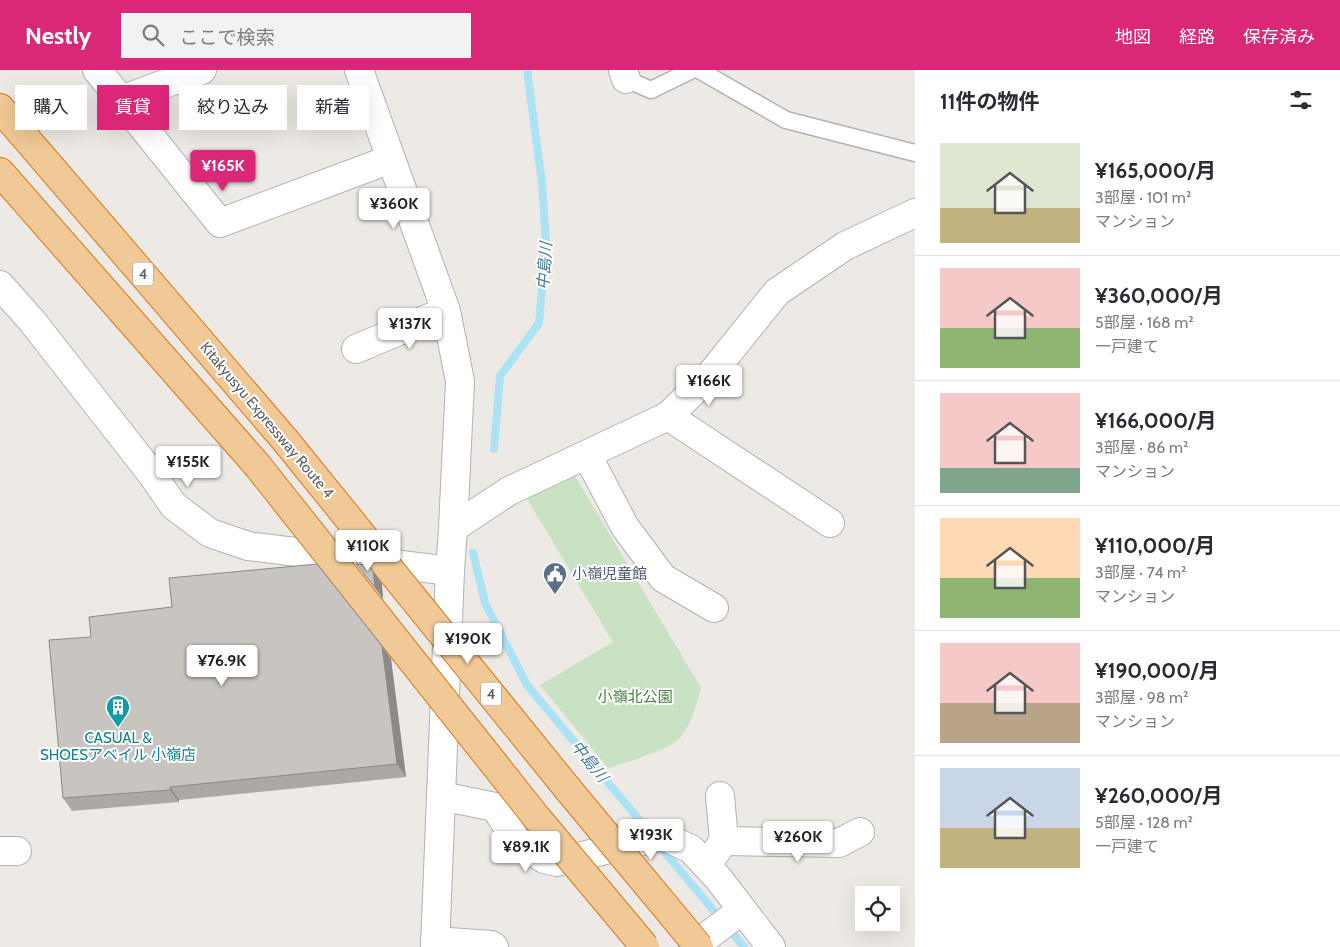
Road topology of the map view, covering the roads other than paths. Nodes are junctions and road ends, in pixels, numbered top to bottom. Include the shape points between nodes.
1 (97, 70) edge
2 (202, 70) edge
3 (359, 70) edge
4 (692, 70) edge
5 (699, 70) edge
6 (624, 75) edge
7 (109, 85) edge
8 (162, 85) edge
9 (0, 108) edge
10 (145, 130) edge
11 (915, 153) edge
12 (391, 159) junction
13 (0, 172) edge
14 (915, 213) edge
15 (0, 285) edge
16 (446, 311) junction
17 (356, 349) dead end
18 (668, 416) junction
19 (587, 455) junction
20 (830, 523) dead end
21 (454, 528) junction
22 (450, 571) junction
23 (714, 608) dead end
24 (441, 796) junction
25 (720, 796) dead end
26 (860, 832) dead end
27 (724, 841) junction
28 (706, 865) junction
29 (739, 912) junction
30 (435, 944) edge
31 (700, 944) edge
32 (494, 947) edge
33 (645, 947) edge
34 (771, 947) edge

1 - 7 street
2 - 8 street
3 - 12 street
4 - 6 lane via 651,90
5 - 11 lane via 786,120
9 - 31 highway, Kitakyusyu Expressway Route 4 / 4, bridge via 286,440 567,788
10 - 12 street via 220,223
12 - 16 street
13 - 33 highway, bridge via 257,465 537,818
14 - 18 street via 845,246 777,292 711,374
15 - 22 street via 32,321 174,506 210,533 248,546
16 - 17 street
16 - 21 street via 460,381
18 - 19 street
18 - 20 street
19 - 21 street via 509,491
19 - 23 street via 625,527 663,578
21 - 22 street
22 - 24 street
24 - 28 street via 495,806 516,840 544,859 557,862 663,836 691,849
24 - 30 street
25 - 27 street
26 - 27 street via 839,843
27 - 28 street
28 - 29 street
29 - 31 street
29 - 34 street
30 - 32 street

